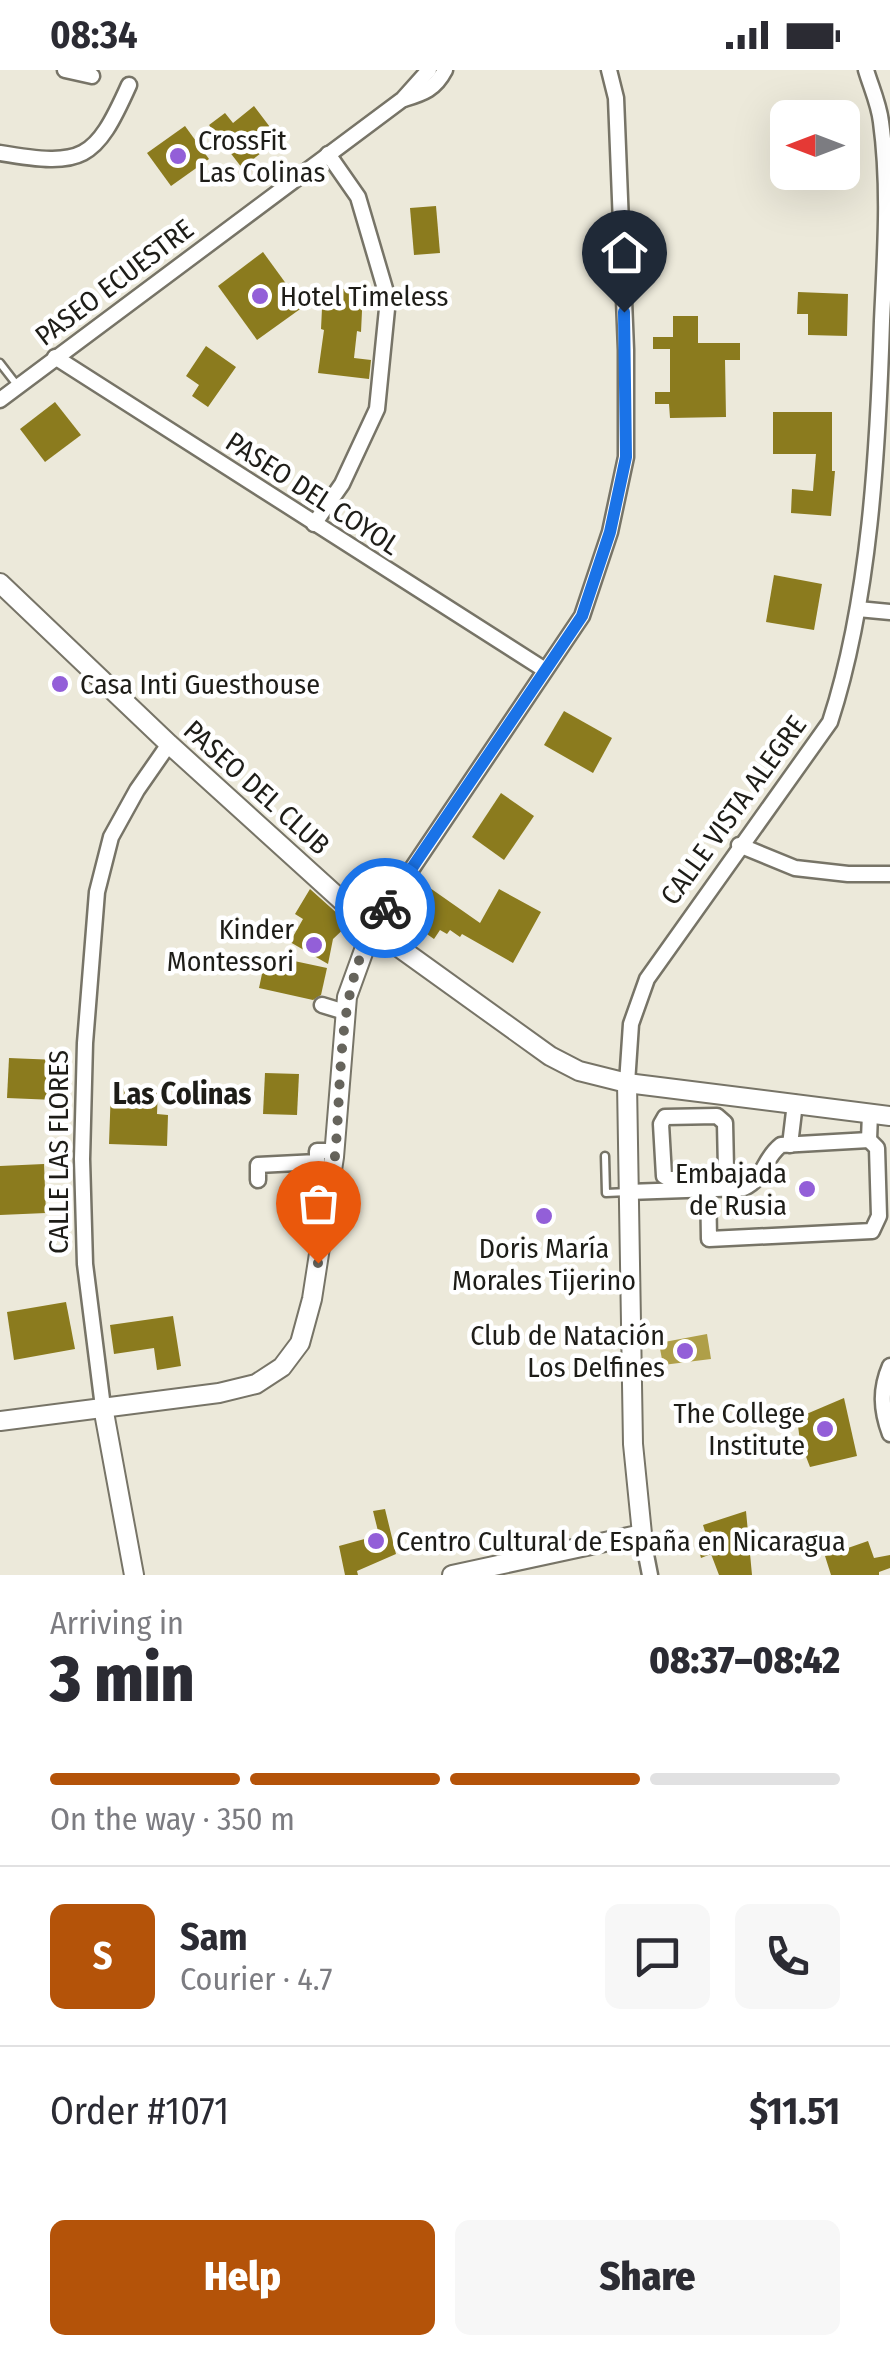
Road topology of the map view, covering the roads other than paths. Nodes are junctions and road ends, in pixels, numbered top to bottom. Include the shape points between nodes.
1 (65, 70) edge
2 (429, 70) edge
3 (445, 70) edge
4 (609, 70) edge
5 (866, 70) edge
6 (92, 76) dead end
7 (129, 85) dead end
8 (404, 99) junction
9 (0, 153) edge
10 (328, 154) junction
11 (55, 358) junction
12 (0, 363) edge
13 (18, 386) junction
14 (0, 400) edge
15 (314, 524) junction
16 (0, 583) edge
17 (858, 609) junction
18 (890, 612) edge
19 (545, 670) junction
20 (169, 744) junction
21 (740, 845) junction
22 (890, 874) edge
23 (372, 928) junction
24 (322, 1006) dead end
25 (345, 1012) junction
26 (627, 1083) junction
27 (795, 1103) junction
28 (870, 1113) junction
29 (890, 1116) edge
30 (869, 1140) junction
31 (790, 1145) junction
32 (335, 1151) junction
33 (605, 1156) dead end
34 (258, 1180) dead end
35 (708, 1184) junction
36 (628, 1192) junction
37 (631, 1335) junction
38 (583, 1338) dead end
39 (890, 1366) edge
40 (104, 1407) junction
41 (0, 1421) edge
42 (890, 1434) edge
43 (642, 1534) junction
44 (134, 1575) edge
45 (452, 1575) edge
46 (650, 1575) edge

1 - 6 street
2 - 8 street
3 - 8 street via 428,92
4 - 19 street via 616,98 626,457 582,616
5 - 17 street, CALLE VISTA ALEGRE via 880,118 886,189 880,407
7 - 9 street via 102,139 87,152 67,160
8 - 10 street, PASEO ECUESTRE
10 - 11 street, PASEO ECUESTRE
10 - 15 street via 358,197 388,300 377,409 342,484
11 - 13 street, PASEO ECUESTRE
11 - 15 street, PASEO DEL COYOL
12 - 13 lane
13 - 14 street, PASEO ECUESTRE
15 - 19 street, PASEO DEL COYOL
16 - 20 street, PASEO DEL CLUB
17 - 18 street
17 - 21 street, CALLE VISTA ALEGRE via 830,722
19 - 23 street
20 - 23 street, PASEO DEL CLUB
20 - 40 street, CALLE LAS FLORES via 110,837 97,892 82,1159 84,1264
21 - 22 street via 794,868
21 - 26 street, CALLE VISTA ALEGRE via 648,979 631,1024
23 - 25 street
23 - 26 street, PASEO DEL CLUB via 550,1056
24 - 25 street
25 - 32 street
26 - 27 street, PASEO DEL CLUB
26 - 36 street, CALLE VISTA ALEGRE
27 - 28 street, PASEO DEL CLUB
27 - 31 street
28 - 29 street, PASEO DEL CLUB
28 - 30 street
30 - 31 street
30 - 35 street via 877,1148 879,1216 872,1231 710,1239
31 - 35 street via 774,1150 758,1181 744,1188
32 - 34 street via 318,1151 318,1162 258,1164
32 - 40 street via 312,1299 300,1342 282,1367 256,1384 219,1393
33 - 36 lane via 606,1193
35 - 35 street via 726,1170 722,1119 664,1117 664,1176
35 - 36 street
36 - 37 street, CALLE VISTA ALEGRE
37 - 38 lane
37 - 43 street, CALLE VISTA ALEGRE via 632,1444
39 - 42 street via 882,1393
40 - 41 street
40 - 44 street, CALLE LAS FLORES
43 - 45 street
43 - 46 street, CALLE VISTA ALEGRE

